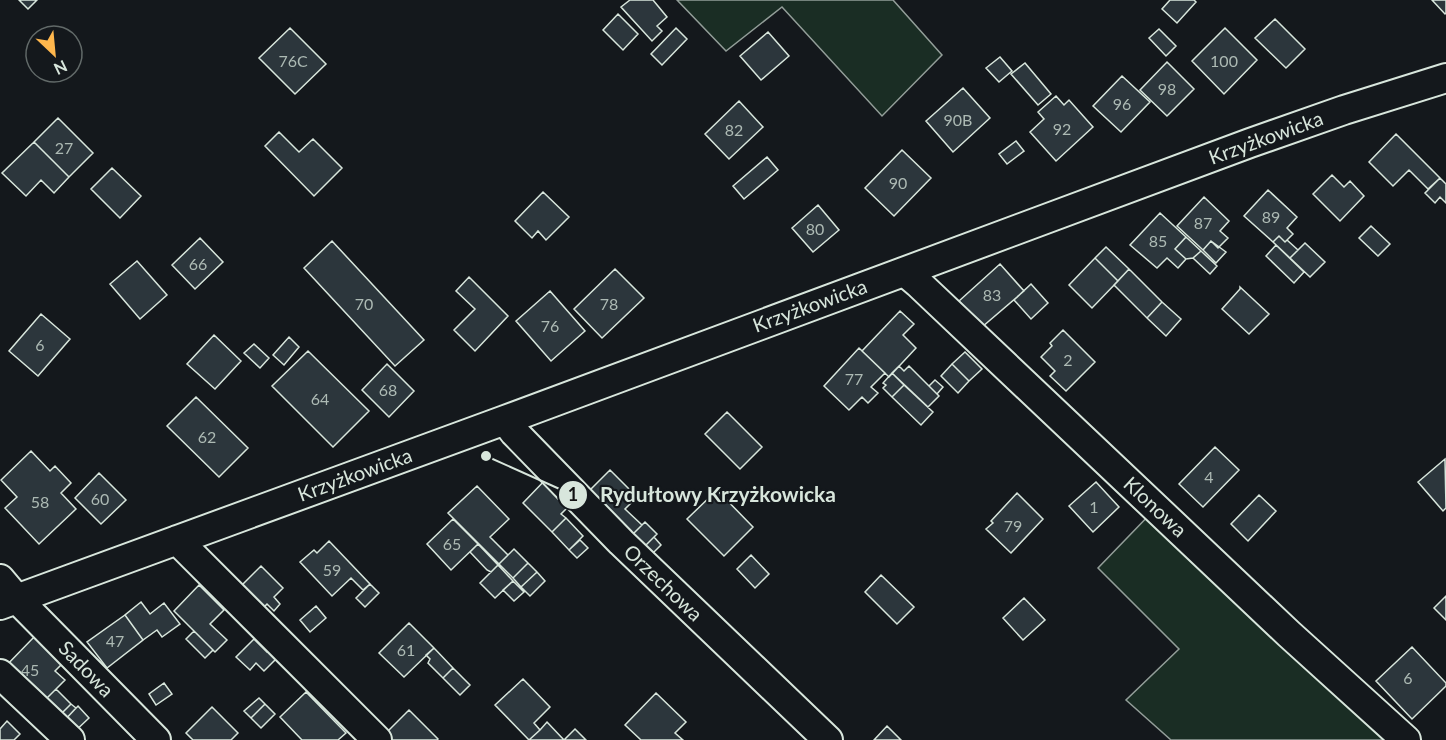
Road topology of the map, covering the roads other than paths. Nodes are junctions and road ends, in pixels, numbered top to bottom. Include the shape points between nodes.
1 (1446, 78) edge
2 (905, 272) junction
3 (505, 420) junction
4 (177, 540) junction
5 (5, 594) edge
6 (0, 674) edge
7 (70, 740) edge
8 (156, 740) edge
9 (377, 740) edge
10 (828, 740) edge
11 (1406, 740) edge

1 - 2 street, Krzyżkowicka via 1250,143
2 - 3 street, Krzyżkowicka
2 - 11 street, Klonowa
3 - 4 street, Krzyżkowicka
3 - 10 street, Orzechowa via 621,542
4 - 5 street, Krzyżkowicka
4 - 9 street
5 - 8 street, Sadowa
6 - 7 street

